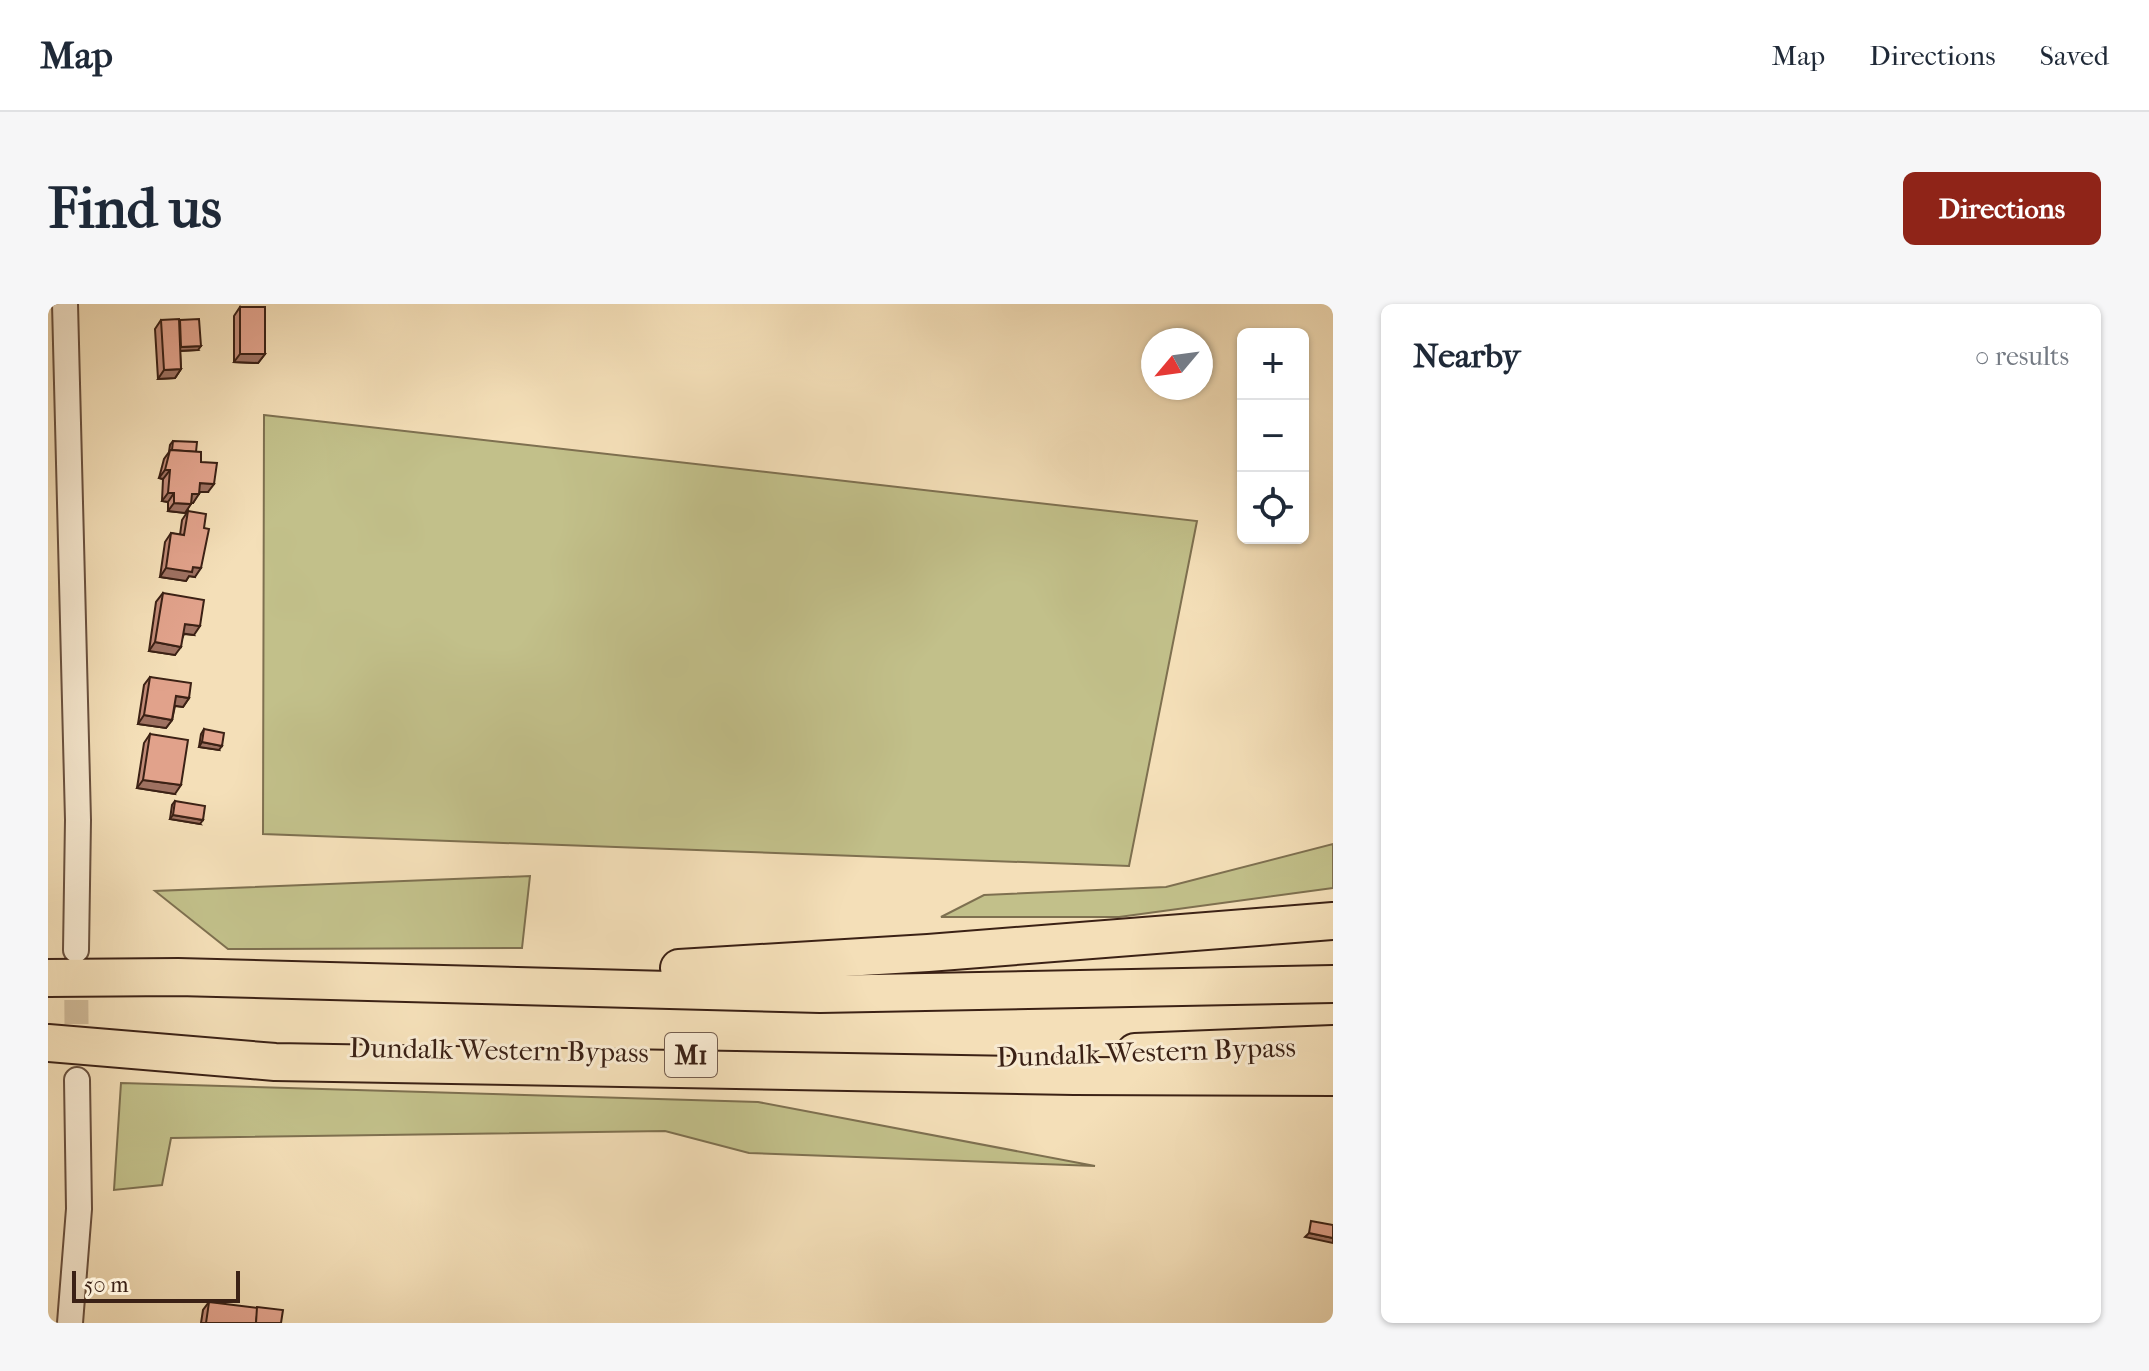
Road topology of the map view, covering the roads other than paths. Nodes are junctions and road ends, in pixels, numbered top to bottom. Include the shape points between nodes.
1 (65, 304) edge
2 (1333, 921) edge
3 (76, 950) tunnel mouth
4 (178, 977) junction
5 (48, 978) edge
6 (1333, 984) edge
7 (48, 1042) edge
8 (1333, 1044) edge
9 (1333, 1077) edge
10 (77, 1080) tunnel mouth
11 (70, 1323) edge

1 - 3 street via 78,820
2 - 4 highway via 749,966
4 - 5 highway, M1
4 - 6 highway, M1 via 820,994
7 - 8 highway, Dundalk Western Bypass / M1 via 948,1060
7 - 9 highway via 275,1062
10 - 11 street via 79,1209

